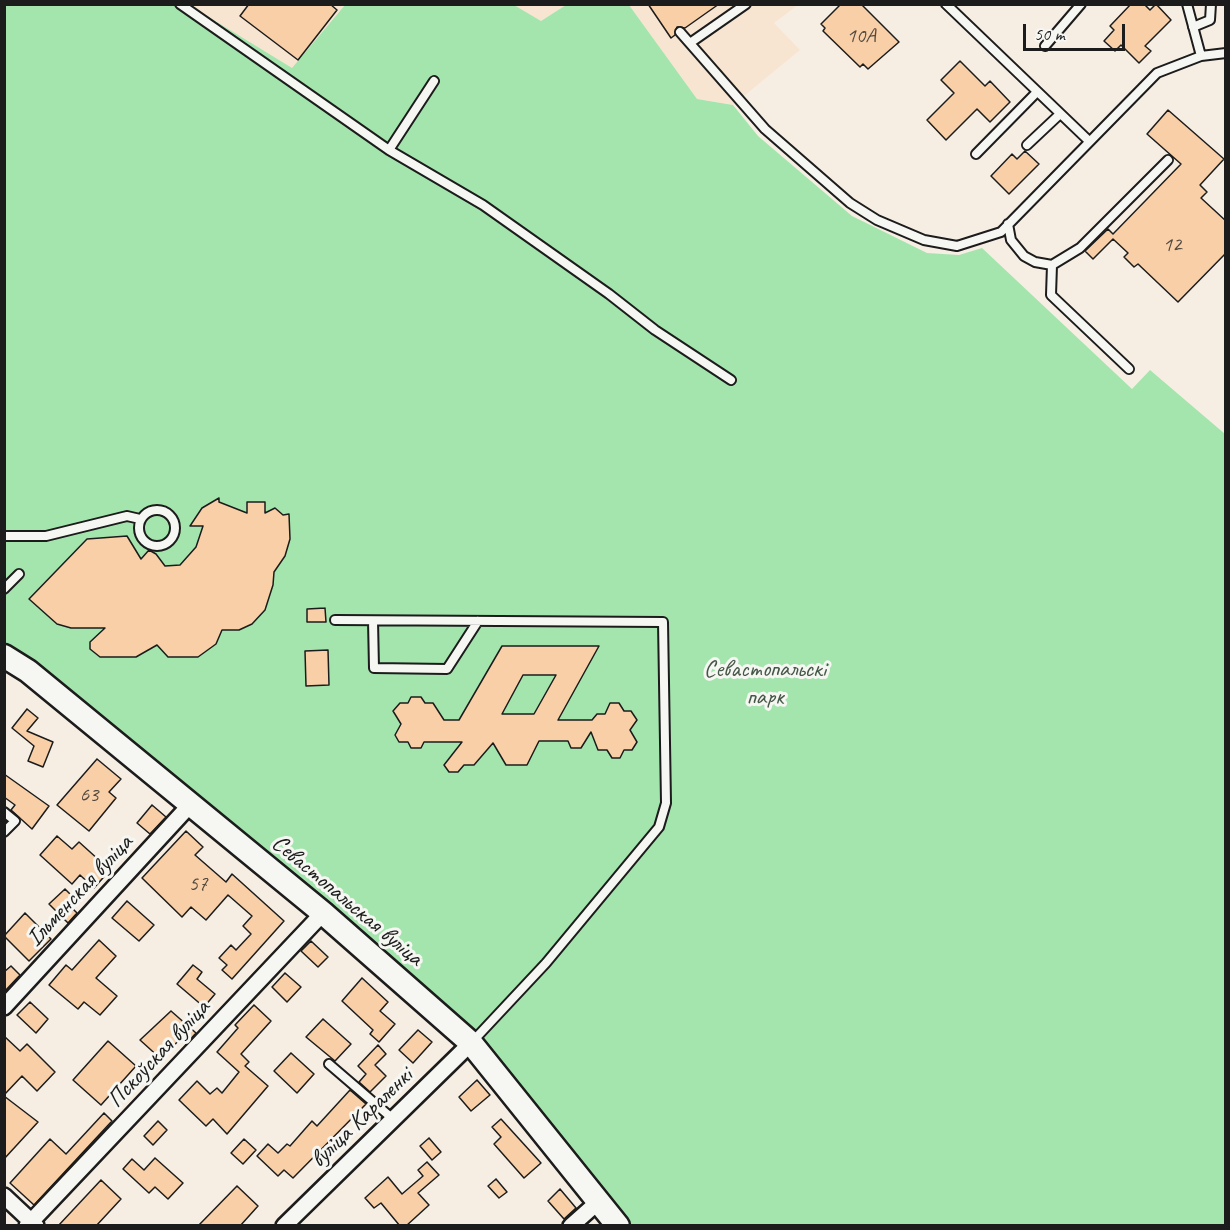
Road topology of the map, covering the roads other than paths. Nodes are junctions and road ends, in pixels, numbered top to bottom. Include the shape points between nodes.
1 (180, 4) edge
2 (746, 4) edge
3 (946, 4) edge
4 (1081, 4) edge
5 (1187, 4) edge
6 (1211, 4) edge
7 (1193, 27) junction
8 (680, 32) dead end
9 (690, 44) junction
10 (1045, 46) dead end
11 (1226, 53) edge
12 (1201, 56) junction
13 (434, 81) dead end
14 (1037, 92) junction
15 (1060, 114) junction
16 (1089, 141) junction
17 (1028, 145) dead end
18 (389, 150) junction
19 (976, 154) dead end
20 (1168, 160) dead end
21 (1008, 225) junction
22 (1052, 265) junction
23 (1129, 369) dead end
24 (731, 380) dead end
25 (140, 519) junction
26 (4, 536) edge
27 (19, 574) dead end
28 (4, 589) edge
29 (335, 620) dead end
30 (374, 621) junction
31 (478, 621) junction
32 (4, 656) edge
33 (189, 806) junction
34 (4, 812) edge
35 (4, 832) edge
36 (323, 913) junction
37 (4, 1007) edge
38 (471, 1043) junction
39 (329, 1064) dead end
40 (393, 1119) junction
41 (4, 1196) edge
42 (598, 1202) junction
43 (31, 1224) edge
44 (284, 1226) edge
45 (571, 1226) edge
46 (618, 1226) edge

1 - 18 lane
2 - 9 lane
3 - 14 lane
4 - 10 lane
5 - 7 lane
6 - 7 lane via 1210,20
7 - 12 lane
8 - 9 lane
9 - 21 lane via 765,129 850,203 877,220 924,240 957,246
11 - 12 lane
12 - 16 lane via 1157,73
13 - 18 lane
14 - 15 lane
14 - 19 lane
15 - 16 lane
15 - 17 lane
16 - 21 lane
18 - 24 lane via 483,205
20 - 22 lane via 1080,248
21 - 22 lane via 1011,240 1024,256
22 - 23 lane via 1051,295
25 - 25 lane via 149,511 165,512 173,520 173,536 164,545 145,542 139,532
25 - 26 lane via 127,516 46,536
27 - 28 lane
29 - 30 lane
30 - 31 lane
30 - 31 lane via 374,668 437,669 447,669
31 - 38 lane via 663,622 666,803 659,827 546,963
32 - 33 street, Севастопальская вуліца via 28,671
33 - 36 street, Севастопальская вуліца
33 - 37 street, Ільменская вуліца
34 - 35 lane via 15,821
36 - 38 street, Севастопальская вуліца
36 - 43 street, Пскоўская вуліца
38 - 40 street, вуліца Караленкі
38 - 42 street, Севастопальская вуліца
39 - 40 lane
40 - 44 street, вуліца Караленкі
41 - 43 street
42 - 45 street
42 - 46 street, Севастопальская вуліца

